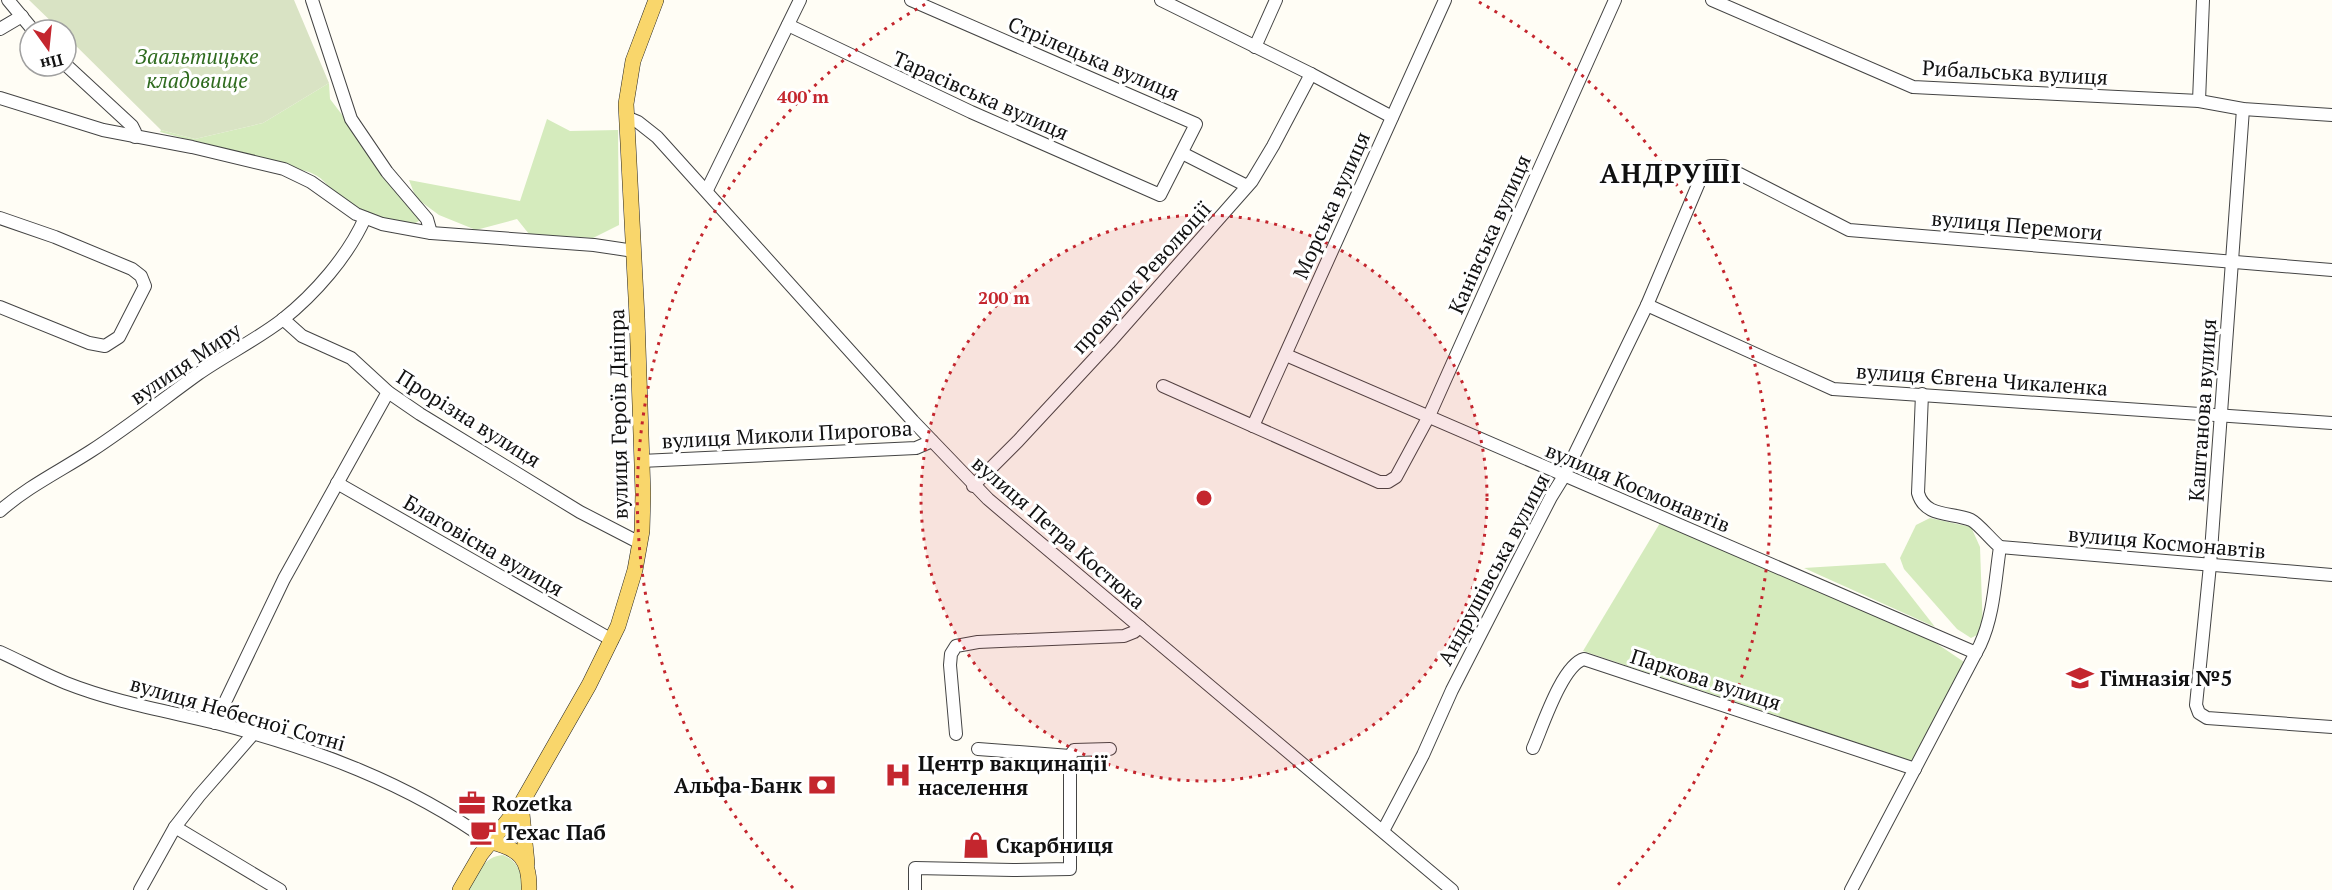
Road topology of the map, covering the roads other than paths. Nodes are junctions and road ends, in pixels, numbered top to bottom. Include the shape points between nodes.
1 (8, 0) edge
2 (312, 0) edge
3 (656, 0) edge
4 (800, 0) edge
5 (911, 0) edge
6 (1161, 0) edge
7 (1276, 0) edge
8 (1445, 0) edge
9 (1616, 0) edge
10 (1712, 0) edge
11 (2203, 0) edge
12 (21, 16) joint
13 (788, 25) junction
14 (0, 29) edge
15 (1255, 47) junction
16 (1311, 74) junction
17 (78, 76) edge
18 (0, 98) edge
19 (2199, 101) junction
20 (2243, 109) junction
21 (2332, 115) edge
22 (626, 117) junction
23 (1392, 117) junction
24 (135, 137) junction
25 (1182, 153) junction
26 (1714, 164) joint
27 (1247, 186) junction
28 (707, 190) junction
29 (365, 218) junction
30 (0, 219) edge
31 (431, 233) junction
32 (634, 251) junction
33 (2233, 263) junction
34 (2332, 270) edge
35 (1647, 305) junction
36 (0, 307) edge
37 (283, 319) junction
38 (1286, 355) junction
39 (1163, 386) dead end
40 (388, 392) junction
41 (1922, 394) junction
42 (1429, 416) junction
43 (2221, 416) junction
44 (2332, 423) edge
45 (1253, 426) junction
46 (932, 441) junction
47 (641, 461) junction
48 (1564, 476) junction
49 (337, 483) junction
50 (973, 486) junction
51 (0, 512) edge
52 (640, 543) junction
53 (2000, 547) junction
54 (2210, 565) junction
55 (2332, 575) edge
56 (1140, 627) junction
57 (612, 640) junction
58 (0, 652) edge
59 (1976, 653) junction
60 (215, 723) junction
61 (2332, 727) edge
62 (254, 733) junction
63 (956, 734) dead end
64 (1533, 748) dead end
65 (978, 749) dead end
66 (1110, 749) dead end
67 (1070, 756) junction
68 (1915, 770) junction
69 (521, 804) junction
70 (175, 827) junction
71 (1383, 831) junction
72 (490, 842) junction
73 (529, 881) edge
74 (140, 890) edge
75 (280, 890) edge
76 (460, 890) edge
77 (541, 890) edge
78 (915, 890) edge
79 (1452, 890) edge
80 (1851, 890) edge

1 - 12 street
2 - 31 street via 351,118 393,179 427,219
3 - 22 main road, вулиця Героїв Дніпра via 633,61
4 - 13 street
5 - 25 street, Стрілецька вулиця via 1196,124
6 - 15 street
7 - 15 street
8 - 23 street, Морська вулиця
9 - 42 street, Канівська вулиця
10 - 19 street, Рибальська вулиця via 1913,87
11 - 19 street
12 - 14 street
13 - 25 street, Тарасівська вулиця via 982,117 1160,195
13 - 28 street
15 - 16 street
16 - 23 street
16 - 27 street, провулок Революції via 1259,172
17 - 24 street via 134,128
18 - 24 street
19 - 20 street, Рибальська вулиця
20 - 21 street, Рибальська вулиця
20 - 33 street, Каштанова вулиця
22 - 28 street, вулиця Петра Костюка via 657,137
22 - 32 main road, вулиця Героїв Дніпра
23 - 38 street, Морська вулиця
24 - 29 street via 284,170 311,182
25 - 27 street
26 - 33 street, вулиця Перемоги via 1849,231
26 - 35 street, Андрушівська вулиця via 1703,172
27 - 50 street, провулок Революції via 1094,359
28 - 46 street, вулиця Петра Костюка
29 - 31 street via 391,227
29 - 37 street, вулиця Миру via 334,266
30 - 36 street via 132,269 145,286 118,337 105,346
31 - 32 street
32 - 47 main road, вулиця Героїв Дніпра
33 - 34 street, вулиця Перемоги
33 - 43 street, Каштанова вулиця
35 - 41 street, вулиця Євгена Чикаленка via 1833,389
35 - 48 street, Андрушівська вулиця
37 - 40 street, Прорізна вулиця via 302,336 351,358
37 - 51 street, вулиця Миру
38 - 42 street, вулиця Космонавтів
38 - 45 street, Морська вулиця
39 - 45 street
40 - 49 street
40 - 52 street, Прорізна вулиця via 580,512
41 - 43 street, вулиця Євгена Чикаленка
41 - 53 street via 1920,500 1931,510 1973,521
42 - 45 street, Канівська вулиця via 1399,473 1393,480 1379,482
42 - 48 street, вулиця Космонавтів
43 - 44 street, вулиця Євгена Чикаленка
43 - 54 street, Каштанова вулиця
46 - 47 street, вулиця Миколи Пирогова via 916,448
46 - 50 street, вулиця Петра Костюка
47 - 52 main road, вулиця Героїв Дніпра
48 - 59 street, вулиця Космонавтів
48 - 71 street, Андрушівська вулиця
49 - 57 street, Благовісна вулиця
49 - 60 street via 284,579
50 - 56 street, вулиця Петра Костюка
52 - 57 main road, вулиця Героїв Дніпра via 633,581
53 - 54 street, вулиця Космонавтів
53 - 59 street via 1989,621
54 - 55 street, вулиця Космонавтів
54 - 61 street, Каштанова вулиця via 2196,705 2199,713 2207,718
56 - 63 street via 1124,636 956,646 950,658
56 - 71 street, вулиця Петра Костюка
57 - 69 main road, вулиця Героїв Дніпра
58 - 60 street, вулиця Небесної Сотні via 78,687
59 - 68 street
60 - 62 street, вулиця Небесної Сотні
62 - 70 street
62 - 72 street, вулиця Небесної Сотні via 362,770
64 - 68 street, Паркова вулиця via 1563,682 1574,664 1584,659
65 - 67 street
66 - 67 street via 1074,750
67 - 78 street via 1070,869 915,868
68 - 80 street
69 - 72 main road, вулиця Героїв Дніпра
69 - 73 main road
70 - 74 street
70 - 75 street
71 - 79 street, вулиця Петра Костюка
72 - 73 main road via 517,852
72 - 76 main road, вулиця Героїв Дніпра
73 - 77 main road

